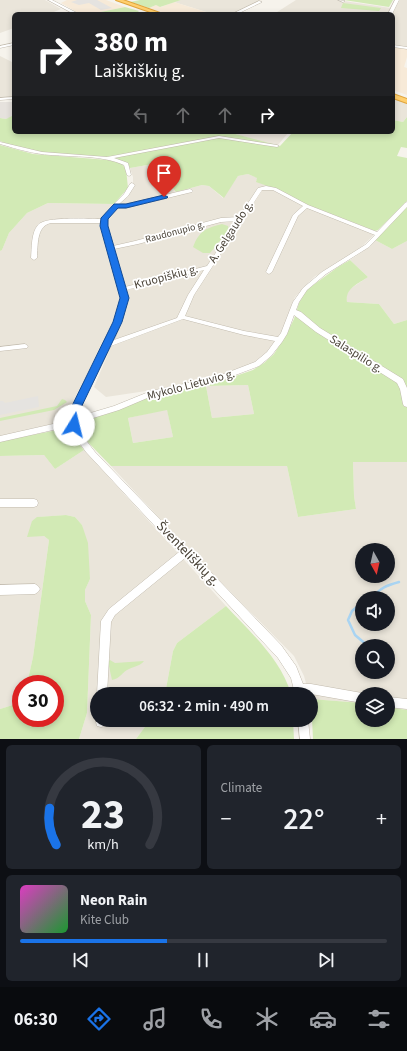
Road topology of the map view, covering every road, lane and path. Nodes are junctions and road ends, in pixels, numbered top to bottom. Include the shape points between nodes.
1 (50, 0) edge
2 (111, 0) edge
3 (118, 0) edge
4 (397, 0) edge
5 (57, 1) edge
6 (260, 2) dead end
7 (74, 12) edge
8 (147, 12) edge
9 (155, 12) edge
10 (238, 12) edge
11 (391, 12) edge
12 (12, 44) edge
13 (395, 46) edge
14 (0, 47) edge
15 (407, 48) edge
16 (395, 93) edge
17 (395, 97) edge
18 (12, 98) edge
19 (407, 98) edge
20 (0, 99) edge
21 (407, 101) edge
22 (0, 143) edge
23 (277, 146) dead end
24 (108, 158) junction
25 (129, 173) dead end
26 (132, 184) dead end
27 (190, 191) dead end
28 (407, 204) edge
29 (116, 206) junction
30 (306, 206) junction
31 (239, 219) junction
32 (104, 221) junction
33 (378, 234) junction
34 (110, 248) junction
35 (34, 258) dead end
36 (209, 267) junction
37 (269, 272) dead end
38 (123, 289) junction
39 (294, 312) junction
40 (182, 317) junction
41 (280, 340) junction
42 (107, 345) junction
43 (25, 346) dead end
44 (0, 349) edge
45 (407, 404) edge
46 (73, 421) junction
47 (0, 439) edge
48 (0, 503) edge
49 (34, 503) dead end
50 (186, 552) junction
51 (35, 589) dead end
52 (0, 590) edge
53 (102, 687) edge
54 (299, 687) edge
55 (318, 690) edge
56 (355, 697) edge
57 (395, 703) edge
58 (407, 704) edge
59 (304, 727) edge
60 (305, 739) edge

1 - 5 street
2 - 8 highway
3 - 9 highway
4 - 11 street
5 - 7 street
6 - 10 street
12 - 14 street
13 - 15 street
16 - 19 highway
17 - 21 highway
18 - 20 street
22 - 24 street via 44,154
23 - 24 street via 219,137
24 - 25 street via 124,163
26 - 29 street
27 - 29 street
28 - 33 street, Mykolo Lietuvio g.
29 - 32 street
30 - 31 street, A. Gelgaudo g. via 274,189 262,188
30 - 33 street, A. Gelgaudo g.
30 - 37 street via 296,215
31 - 34 street, Raudonupio g. via 221,220
31 - 36 street, A. Gelgaudo g.
32 - 34 street
32 - 35 street via 43,223 38,231
33 - 39 street, Mykolo Lietuvio g. via 360,251 314,281 300,296
34 - 38 street
36 - 38 street, Kruopiškių g.
36 - 40 street, A. Gelgaudo g. via 191,295
38 - 42 street via 124,304
39 - 41 street, Mykolo Lietuvio g.
39 - 45 street, Salaspilio g. via 400,381
40 - 41 street via 244,334
40 - 42 street via 176,322
41 - 46 street, Mykolo Lietuvio g. via 264,360 248,368 198,384 151,394
42 - 46 street via 73,414
43 - 44 street
46 - 47 street, Mykolo Lietuvio g.
46 - 50 street, Šventeliškių g. via 81,441 92,454
48 - 49 street
50 - 53 street via 112,612 106,621
50 - 54 street, Šventeliškių g. via 277,649 291,666
51 - 52 street
55 - 56 street
57 - 58 street
59 - 60 street

